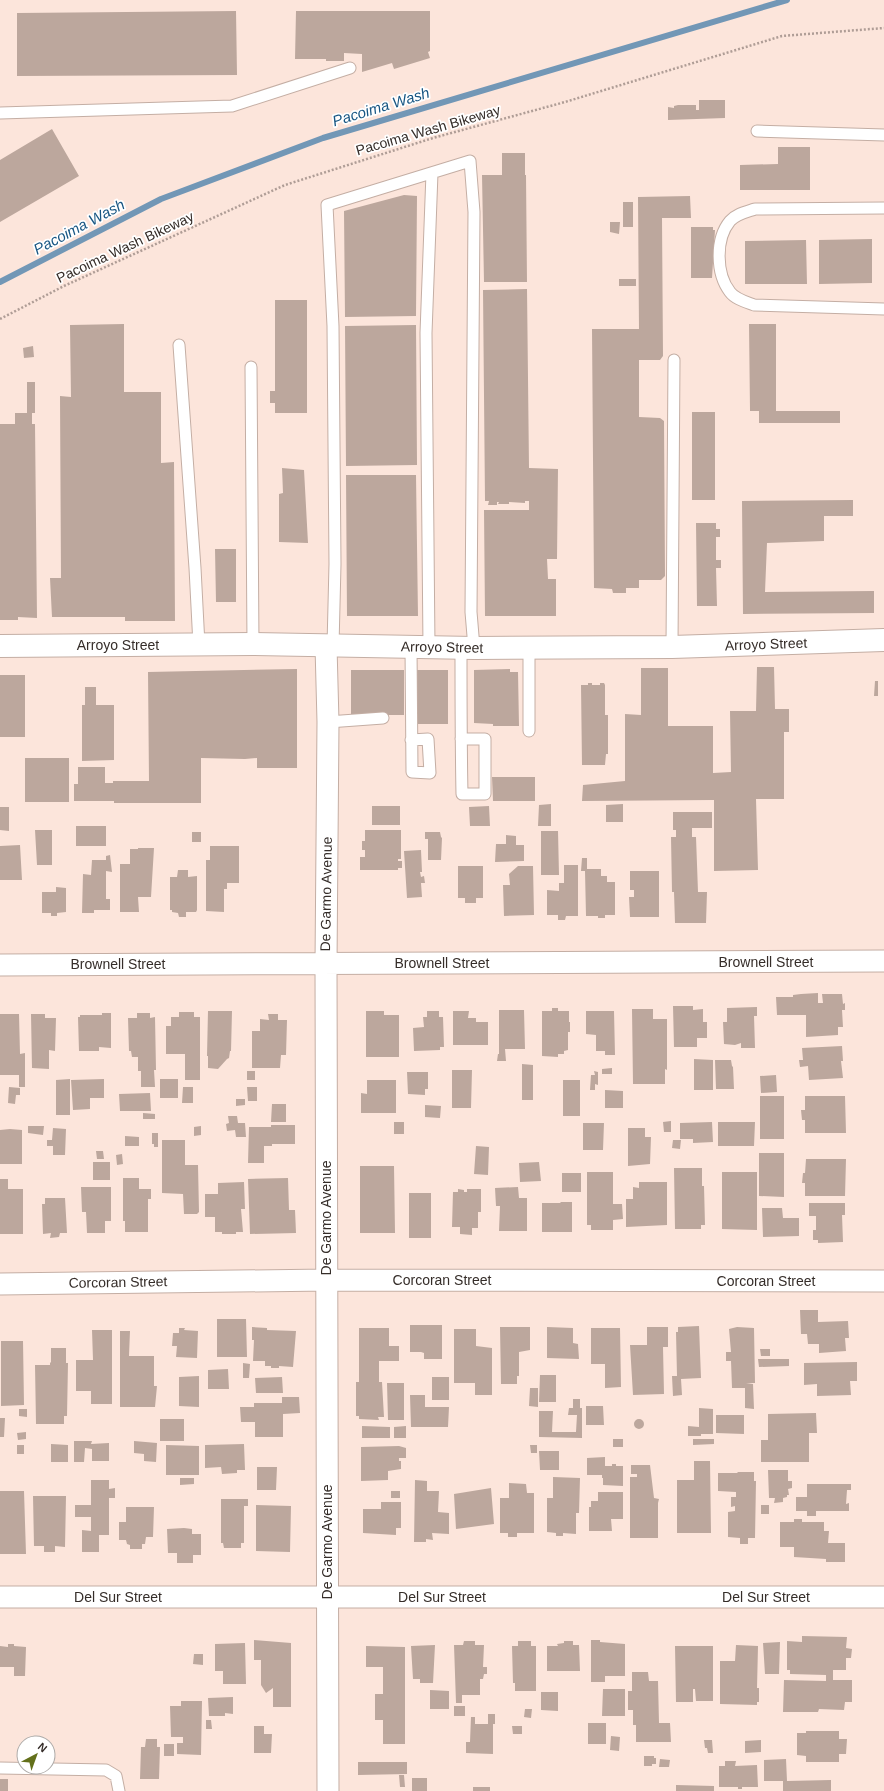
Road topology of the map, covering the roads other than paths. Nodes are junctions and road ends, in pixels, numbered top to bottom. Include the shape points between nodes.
1 (350, 68) dead end
2 (0, 113) edge
3 (757, 132) dead end
4 (884, 135) edge
5 (432, 173) junction
6 (884, 208) edge
7 (884, 309) edge
8 (179, 345) dead end
9 (674, 360) dead end
10 (251, 367) dead end
11 (884, 640) edge
12 (199, 644) junction
13 (253, 644) junction
14 (0, 646) edge
15 (330, 646) junction
16 (420, 646) junction
17 (467, 647) junction
18 (529, 647) junction
19 (672, 647) junction
20 (383, 718) dead end
21 (328, 722) junction
22 (529, 731) dead end
23 (461, 739) junction
24 (411, 740) dead end
25 (884, 962) edge
26 (326, 964) junction
27 (0, 965) edge
28 (327, 1280) junction
29 (884, 1281) edge
30 (0, 1284) edge
31 (0, 1597) edge
32 (327, 1597) junction
33 (884, 1597) edge
34 (0, 1768) edge
35 (118, 1791) edge
36 (328, 1791) edge

1 - 2 lane via 232,106
3 - 4 lane
5 - 15 lane via 327,205 333,326 335,564
5 - 16 lane
5 - 17 lane via 470,161 474,212 471,604
6 - 7 lane via 755,209 742,212 730,221 723,233 720,257 722,276 730,292 754,305
8 - 12 lane via 196,568
9 - 19 lane
10 - 13 lane
11 - 19 street, Arroyo Street
12 - 13 street, Arroyo Street
12 - 14 street, Arroyo Street
13 - 15 street, Arroyo Street
15 - 16 street, Arroyo Street
15 - 21 street, De Garmo Avenue
16 - 17 street, Arroyo Street
16 - 24 lane
17 - 18 street, Arroyo Street
17 - 23 lane
18 - 19 street, Arroyo Street
18 - 22 lane
20 - 21 lane
21 - 26 street, De Garmo Avenue
23 - 23 lane via 462,794 485,794 485,739
25 - 26 street, Brownell Street
26 - 27 street, Brownell Street
26 - 28 street, De Garmo Avenue
28 - 29 street, Corcoran Street
28 - 30 street, Corcoran Street
28 - 32 street, De Garmo Avenue
31 - 32 street, Del Sur Street
32 - 33 street, Del Sur Street
32 - 36 street, De Garmo Avenue
34 - 35 lane via 106,1770 116,1776

